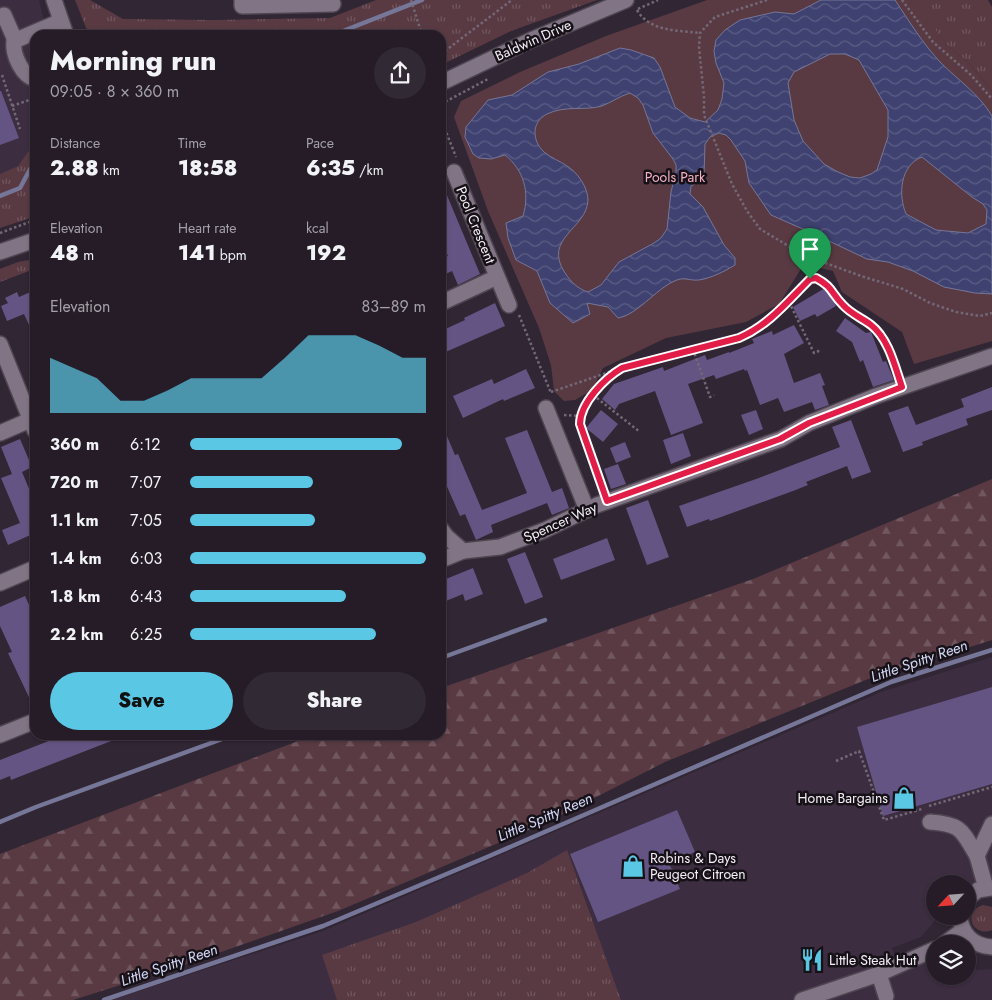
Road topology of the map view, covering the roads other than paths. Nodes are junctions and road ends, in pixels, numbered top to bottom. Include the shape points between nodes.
1 (54, 0) edge
2 (242, 0) edge
3 (626, 0) edge
4 (333, 4) dead end
5 (4, 15) dead end
6 (63, 28) edge
7 (30, 36) edge
8 (15, 40) junction
9 (30, 78) edge
10 (446, 80) edge
11 (454, 172) dead end
12 (30, 242) edge
13 (0, 252) edge
14 (497, 278) junction
15 (446, 301) edge
16 (509, 305) dead end
17 (0, 344) edge
18 (992, 356) edge
19 (546, 408) dead end
20 (30, 418) edge
21 (30, 426) edge
22 (0, 433) edge
23 (587, 510) junction
24 (446, 536) edge
25 (463, 551) junction
26 (446, 558) edge
27 (30, 570) edge
28 (0, 583) edge
29 (30, 723) edge
30 (0, 735) edge
31 (930, 822) dead end
32 (992, 824) edge
33 (977, 856) junction
34 (989, 888) edge
35 (976, 892) edge
36 (959, 925) edge
37 (962, 925) edge
38 (951, 935) edge
39 (992, 948) edge
40 (926, 953) edge
41 (879, 974) junction
42 (886, 996) dead end
43 (802, 1000) edge

1 - 6 street
2 - 4 street via 242,6
3 - 10 street, Baldwin Drive
5 - 8 street
7 - 8 street
8 - 9 street via 14,48 24,73
11 - 14 street, Pool Crescent
12 - 13 street
14 - 15 street, Pool Crescent
14 - 16 street, Pool Crescent
17 - 20 street
18 - 23 street, Spencer Way via 902,387 809,423 780,439
19 - 23 street
21 - 22 street
23 - 25 street, Spencer Way via 500,547
24 - 25 street
25 - 26 street, Spencer Way
27 - 28 street
29 - 30 street
31 - 33 street via 948,823 962,832
32 - 33 street
33 - 34 street
34 - 35 street
36 - 38 street
37 - 39 street via 974,943
40 - 41 street
41 - 42 street
41 - 43 street

